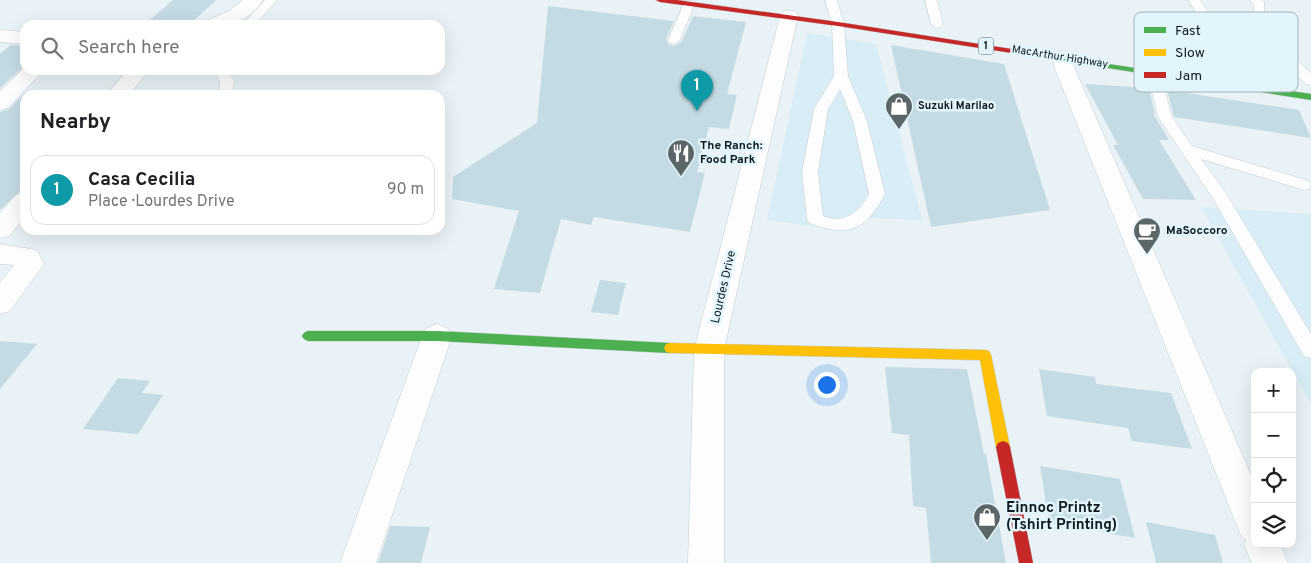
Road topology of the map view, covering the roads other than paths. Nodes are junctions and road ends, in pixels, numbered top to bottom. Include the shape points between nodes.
1 (254, 0) edge
2 (271, 0) edge
3 (660, 0) edge
4 (931, 0) edge
5 (1194, 0) edge
6 (1256, 0) edge
7 (690, 3) junction
8 (832, 6) edge
9 (1203, 12) edge
10 (1260, 12) edge
11 (789, 16) junction
12 (225, 20) edge
13 (253, 20) edge
14 (838, 24) junction
15 (937, 24) dead end
16 (0, 36) edge
17 (20, 38) edge
18 (674, 40) dead end
19 (1062, 57) junction
20 (1134, 69) edge
21 (1298, 69) edge
22 (29, 75) edge
23 (135, 75) edge
24 (223, 75) edge
25 (841, 76) junction
26 (1310, 80) edge
27 (121, 90) edge
28 (226, 90) edge
29 (1158, 92) edge
30 (1274, 92) edge
31 (1311, 98) edge
32 (0, 103) edge
33 (1190, 150) junction
34 (1304, 185) dead end
35 (20, 206) edge
36 (0, 229) edge
37 (0, 254) edge
38 (0, 302) edge
39 (308, 336) dead end
40 (437, 336) junction
41 (709, 350) junction
42 (1311, 350) edge
43 (1251, 516) edge
44 (1264, 548) edge
45 (358, 563) edge
46 (706, 563) edge
47 (1026, 563) edge
48 (1270, 563) edge

1 - 12 street
2 - 13 lane
3 - 7 main road, MacArthur Highway / 1
4 - 15 lane
5 - 9 lane
6 - 10 lane
7 - 11 main road, MacArthur Highway / 1
7 - 18 lane
8 - 14 lane
11 - 14 main road, MacArthur Highway / 1
11 - 41 street, Lourdes Drive
14 - 19 main road, MacArthur Highway / 1
14 - 25 lane
16 - 17 street
19 - 20 main road, MacArthur Highway / 1
19 - 43 street
21 - 26 lane
22 - 32 street
23 - 27 street
24 - 28 lane
25 - 25 lane via 860,121 876,194 861,217 852,223 831,225 815,219 810,172 821,109
29 - 33 lane via 1165,117
30 - 31 main road, MacArthur Highway / 1
33 - 34 lane
33 - 42 lane
35 - 36 street
37 - 38 street via 28,257 31,264
39 - 40 main road
40 - 41 main road
40 - 45 street
41 - 46 street, Lourdes Drive
41 - 47 main road via 985,355
44 - 48 street

